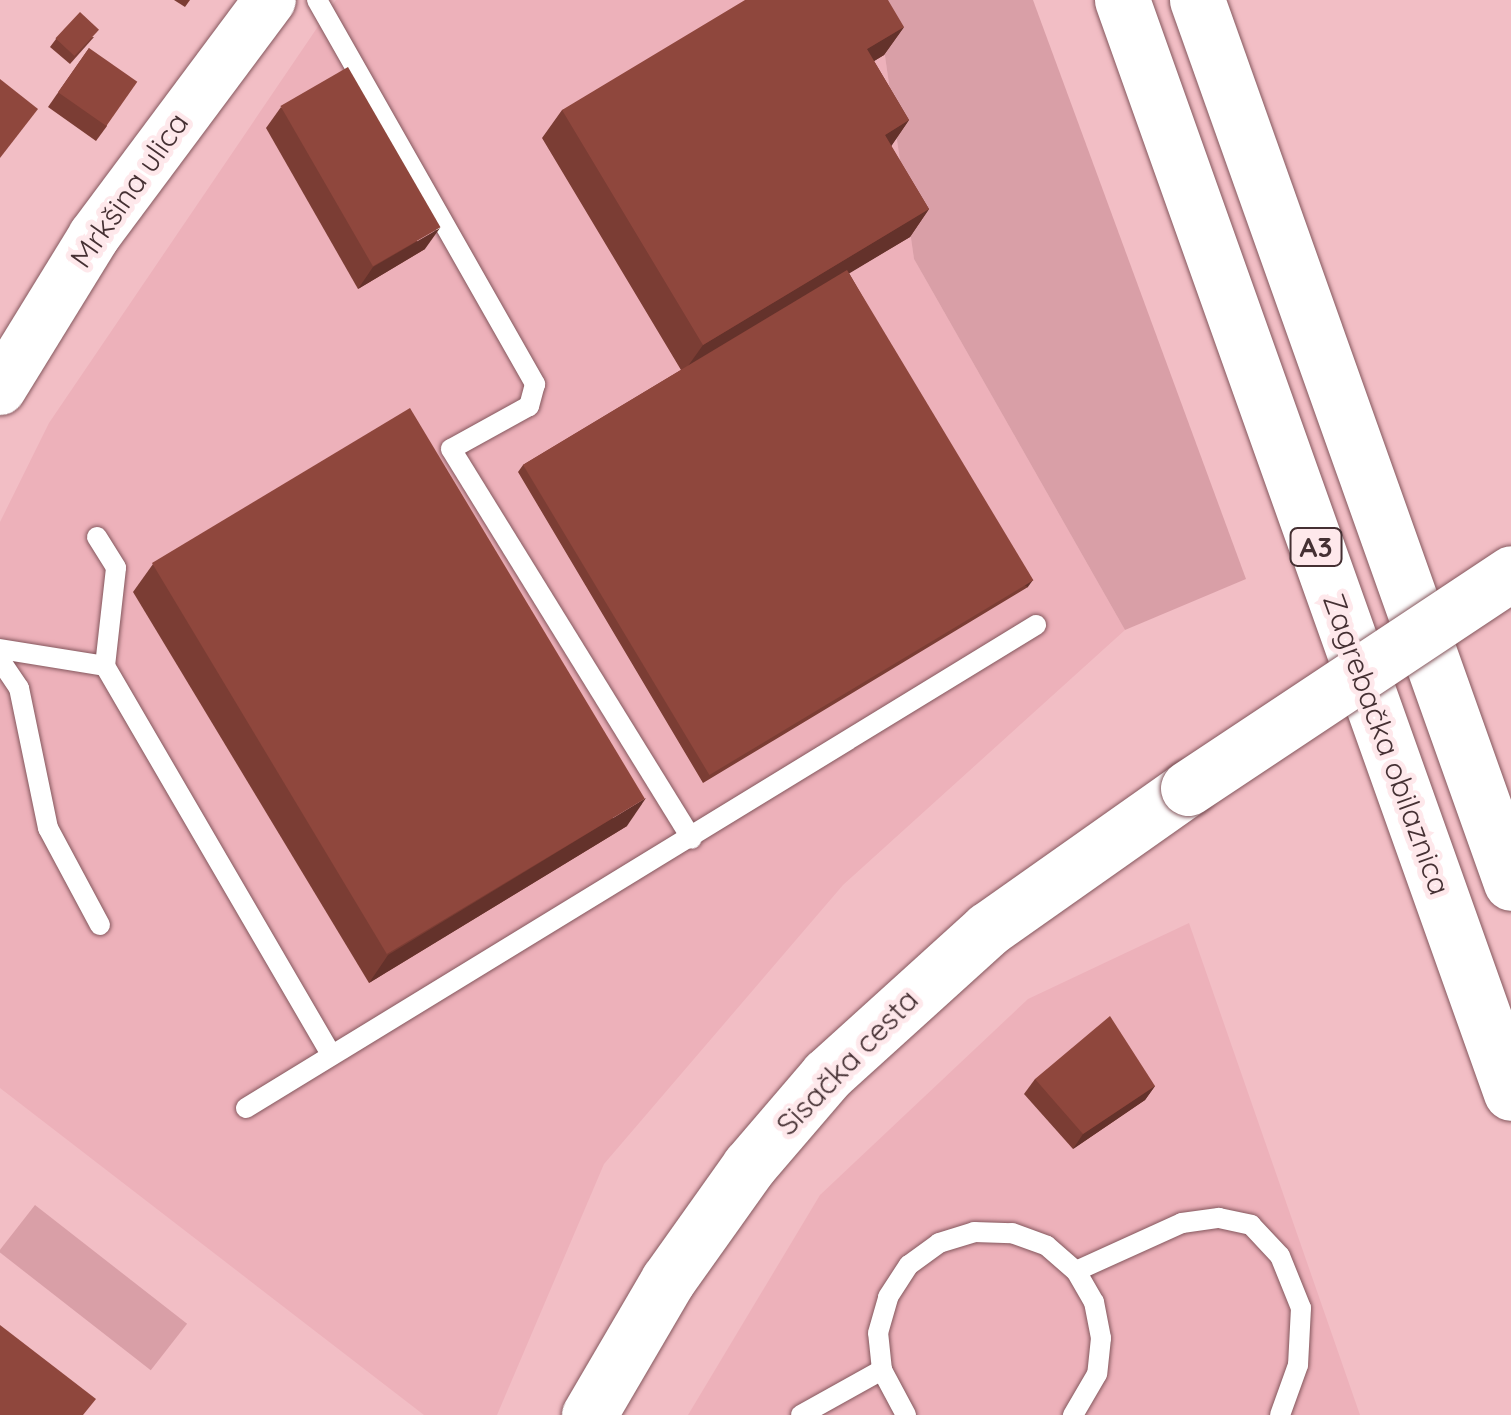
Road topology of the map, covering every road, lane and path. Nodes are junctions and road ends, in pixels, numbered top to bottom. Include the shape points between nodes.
1 (270, 0) edge
2 (317, 0) edge
3 (1122, 0) edge
4 (1197, 0) edge
5 (0, 388) edge
6 (97, 538) dead end
7 (1511, 573) edge
8 (1036, 626) dead end
9 (0, 648) edge
10 (0, 660) edge
11 (105, 666) junction
12 (692, 839) junction
13 (1511, 883) edge
14 (100, 925) dead end
15 (331, 1054) junction
16 (1511, 1093) edge
17 (246, 1108) dead end
18 (1076, 1271) junction
19 (882, 1370) junction
20 (588, 1415) edge
21 (801, 1415) edge
22 (906, 1415) edge
23 (1073, 1415) edge
24 (1280, 1415) edge

1 - 5 street, Mrkšina ulica via 94,236
2 - 12 lane via 535,384 529,406 450,449
3 - 16 main road, Zagrebačka obilaznica / A3
4 - 13 main road, A3
6 - 11 lane via 116,568
7 - 20 main road, Sisačka cesta, bridge via 988,929 827,1075 748,1166 668,1280
8 - 12 lane
9 - 11 lane
10 - 14 lane via 20,688 48,828
11 - 15 lane
12 - 15 lane
15 - 17 lane
18 - 19 lane via 1048,1246 1012,1233 974,1232 939,1243 909,1265 888,1296 878,1333
18 - 23 lane via 1094,1302 1101,1338 1098,1374
18 - 24 lane via 1182,1223 1219,1218 1251,1225 1280,1256 1301,1308 1298,1365
19 - 21 lane
19 - 22 lane

